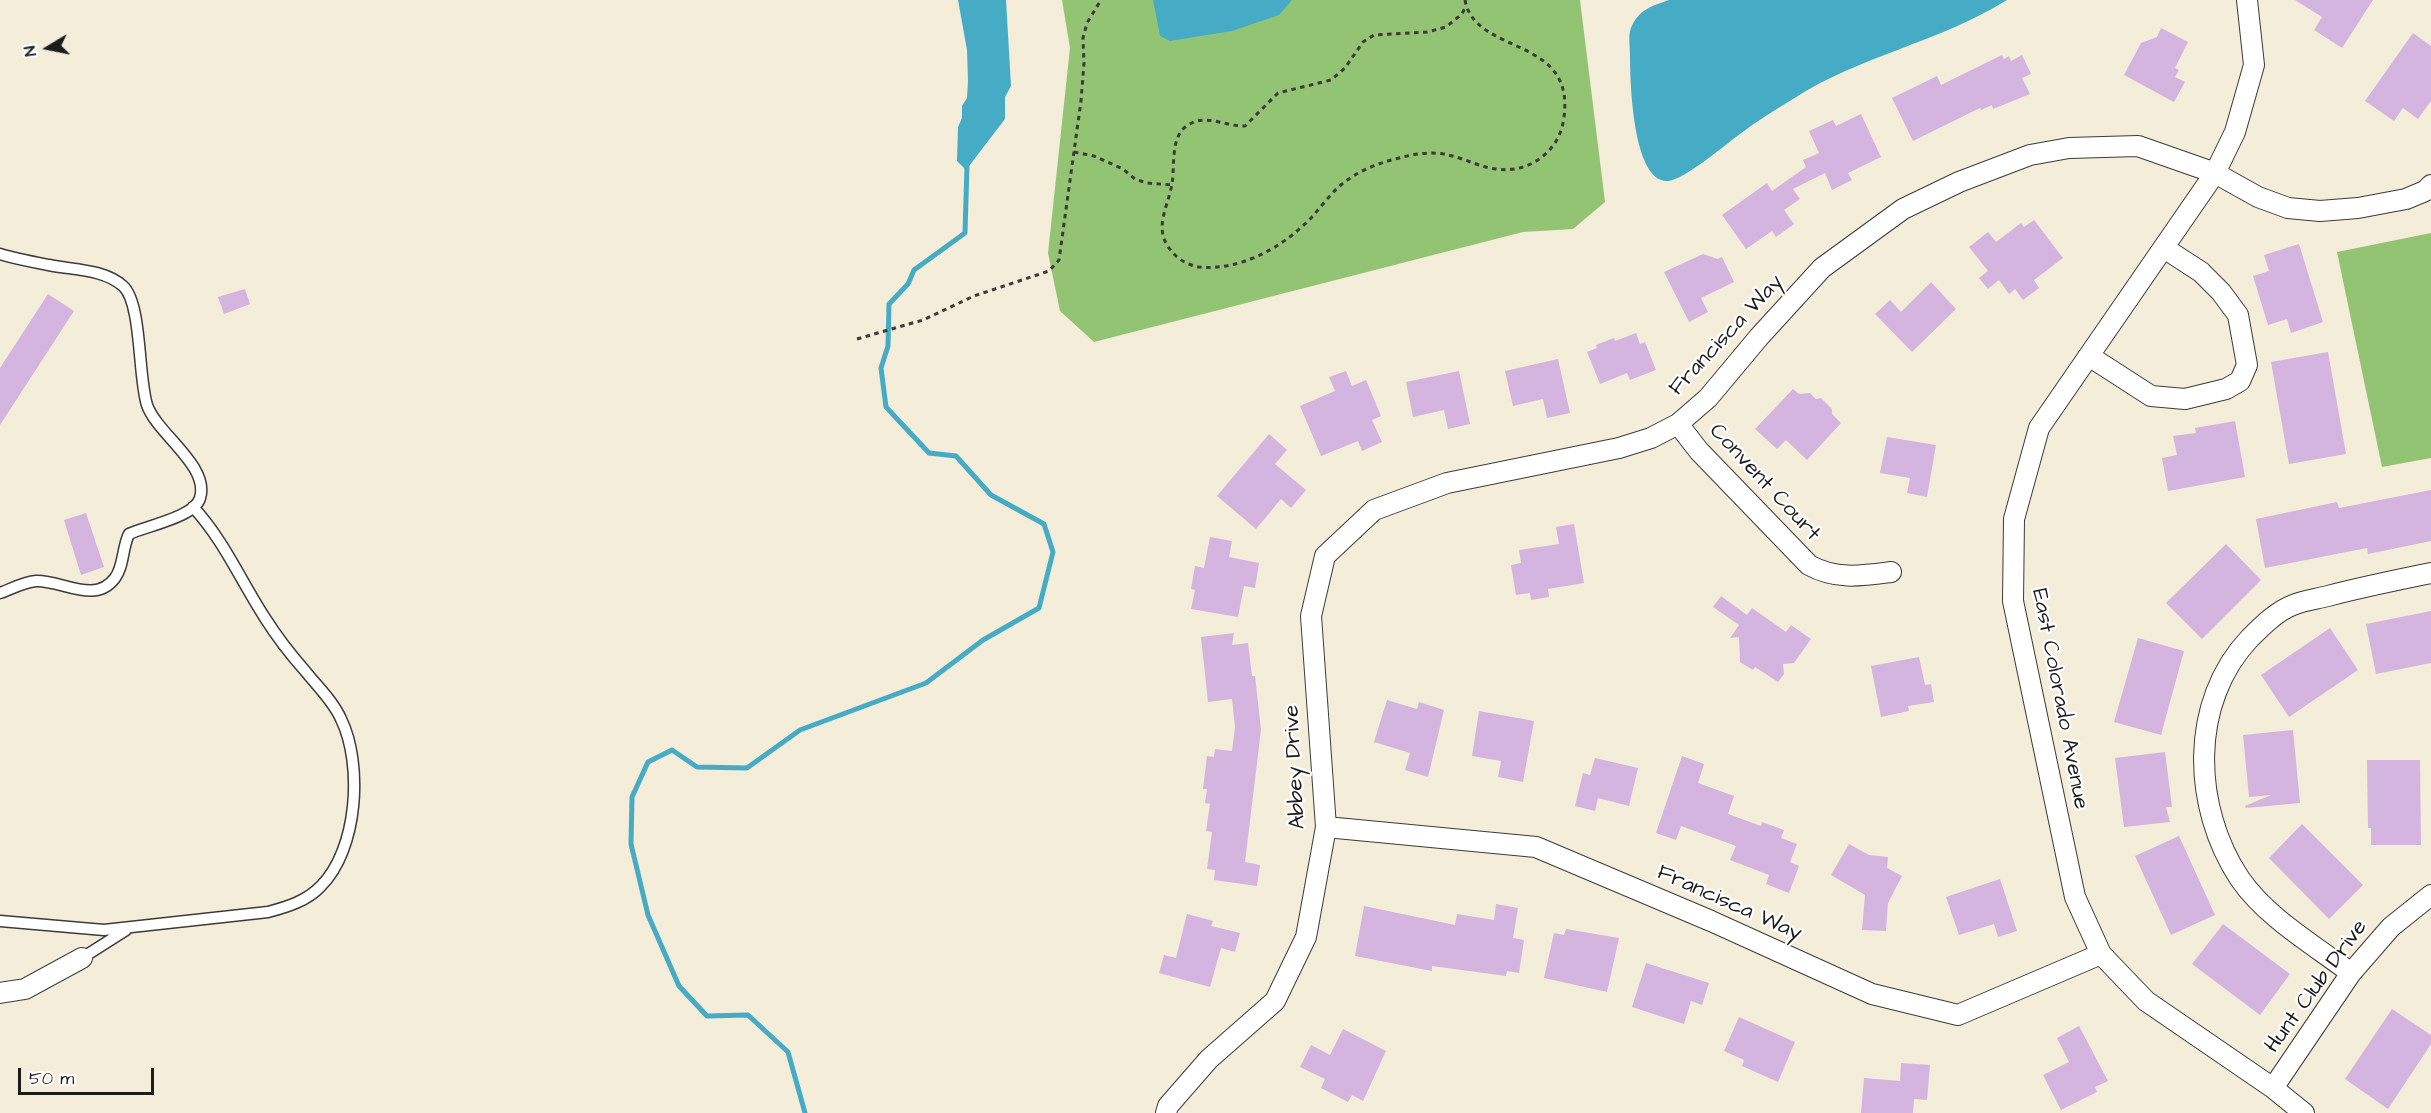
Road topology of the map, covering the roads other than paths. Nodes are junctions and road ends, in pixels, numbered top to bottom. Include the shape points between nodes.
1 (2247, 0) edge
2 (2215, 173) junction
3 (2431, 185) edge
4 (2164, 248) junction
5 (0, 254) edge
6 (2089, 356) junction
7 (1678, 424) junction
8 (193, 507) junction
9 (1891, 572) dead end
10 (2431, 573) edge
11 (0, 592) edge
12 (1311, 616) joint
13 (1326, 827) junction
14 (2431, 895) edge
15 (0, 921) edge
16 (129, 928) junction
17 (2101, 954) junction
18 (82, 958) joint
19 (2351, 973) junction
20 (0, 993) edge
21 (2273, 1088) junction
22 (1166, 1113) edge
23 (2304, 1113) edge

1 - 2 street, East Colorado Avenue via 2254,65 2235,132
2 - 3 street, Francisca Way via 2258,197 2288,208 2320,211 2406,199
2 - 4 street, East Colorado Avenue
2 - 7 street, Francisca Way via 2138,146 2097,147 2030,155 1959,182 1903,209 1822,268 1708,398
4 - 6 street, East Colorado Avenue
4 - 6 street via 2201,272 2238,315 2247,365 2240,381 2185,399 2151,396
5 - 8 lane via 97,273 114,280 129,293 134,304 147,406 154,421 198,476 200,498
6 - 17 street, East Colorado Avenue via 2039,428 2014,519 2013,602 2075,897
7 - 9 street, Convent Court via 1809,565 1839,577
7 - 12 street, Francisca Way via 1619,448 1447,483 1374,510 1325,556
8 - 11 lane via 190,512 129,534 117,576 102,589 81,591 36,581
8 - 16 lane via 208,524 276,635 340,716 354,758 351,815 346,844 332,872 300,901 268,912
10 - 19 street via 2292,605 2263,625 2234,656 2215,693 2206,733 2204,772 2210,809 2223,847 2241,880 2267,910
12 - 13 street, Abbey Drive
13 - 17 street, Francisca Way via 1536,847 1872,994 1958,1015
13 - 22 street, Abbey Drive via 1306,937 1275,1001 1209,1059
14 - 19 street, Hunt Club Drive via 2391,927
15 - 16 lane via 88,929
16 - 18 lane
17 - 21 street, East Colorado Avenue via 2146,1001
18 - 20 street via 25,988
19 - 21 street, Hunt Club Drive
21 - 23 street, East Colorado Avenue

